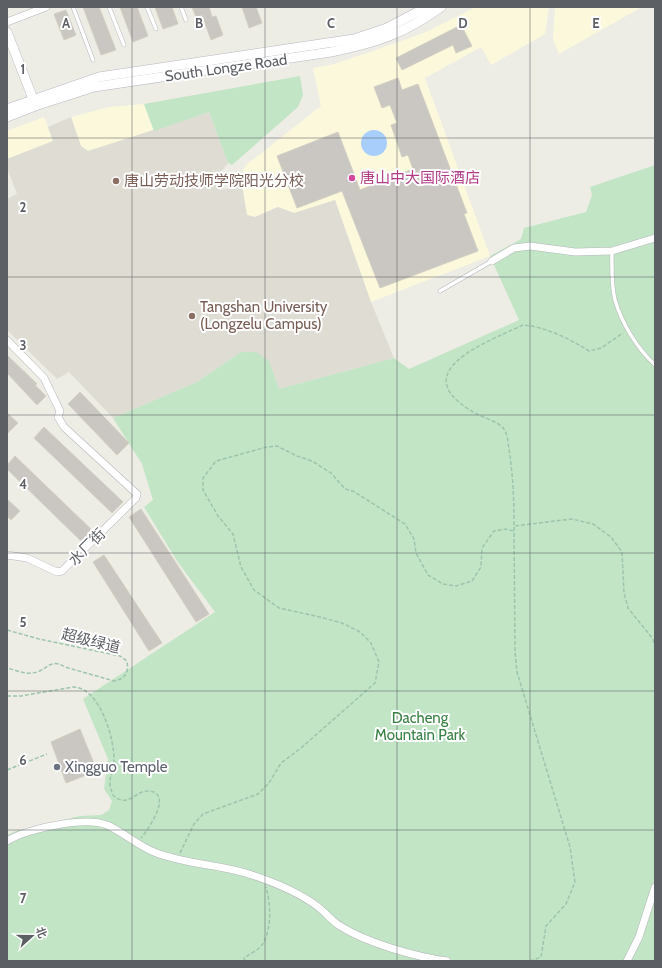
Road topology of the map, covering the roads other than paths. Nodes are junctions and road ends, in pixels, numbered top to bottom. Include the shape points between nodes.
1 (46, 7) edge
2 (73, 7) edge
3 (109, 7) edge
4 (147, 7) edge
5 (181, 7) edge
6 (427, 7) edge
7 (441, 7) edge
8 (37, 9) edge
9 (186, 20) dead end
10 (7, 22) edge
11 (156, 29) dead end
12 (7, 32) edge
13 (124, 45) dead end
14 (93, 60) dead end
15 (34, 102) junction
16 (7, 109) edge
17 (7, 117) edge
18 (655, 238) edge
19 (612, 251) junction
20 (492, 261) joint
21 (440, 291) dead end
22 (7, 340) edge
23 (655, 365) edge
24 (7, 555) edge
25 (7, 841) edge
26 (655, 887) edge
27 (447, 961) edge
28 (626, 961) edge

1 - 8 street
2 - 14 lane
3 - 13 lane
4 - 11 lane
5 - 9 lane
6 - 15 main road, South Longze Road via 387,28 354,39 99,77
7 - 15 main road, South Longze Road via 396,34 366,45 94,87
8 - 10 street
12 - 15 main road
15 - 16 main road, South Longze Road
15 - 17 main road, South Longze Road
18 - 19 street
19 - 20 street via 575,252 530,246 514,248
19 - 23 lane via 615,300 628,330 643,354
20 - 21 lane
22 - 24 street, 水厂街 via 44,378 60,411 58,417 64,427 136,494 136,498 62,571 57,572 27,558
25 - 27 street via 18,835 77,822 106,825 153,852 254,875 304,897 340,926 363,937 404,951
26 - 28 street via 639,937

